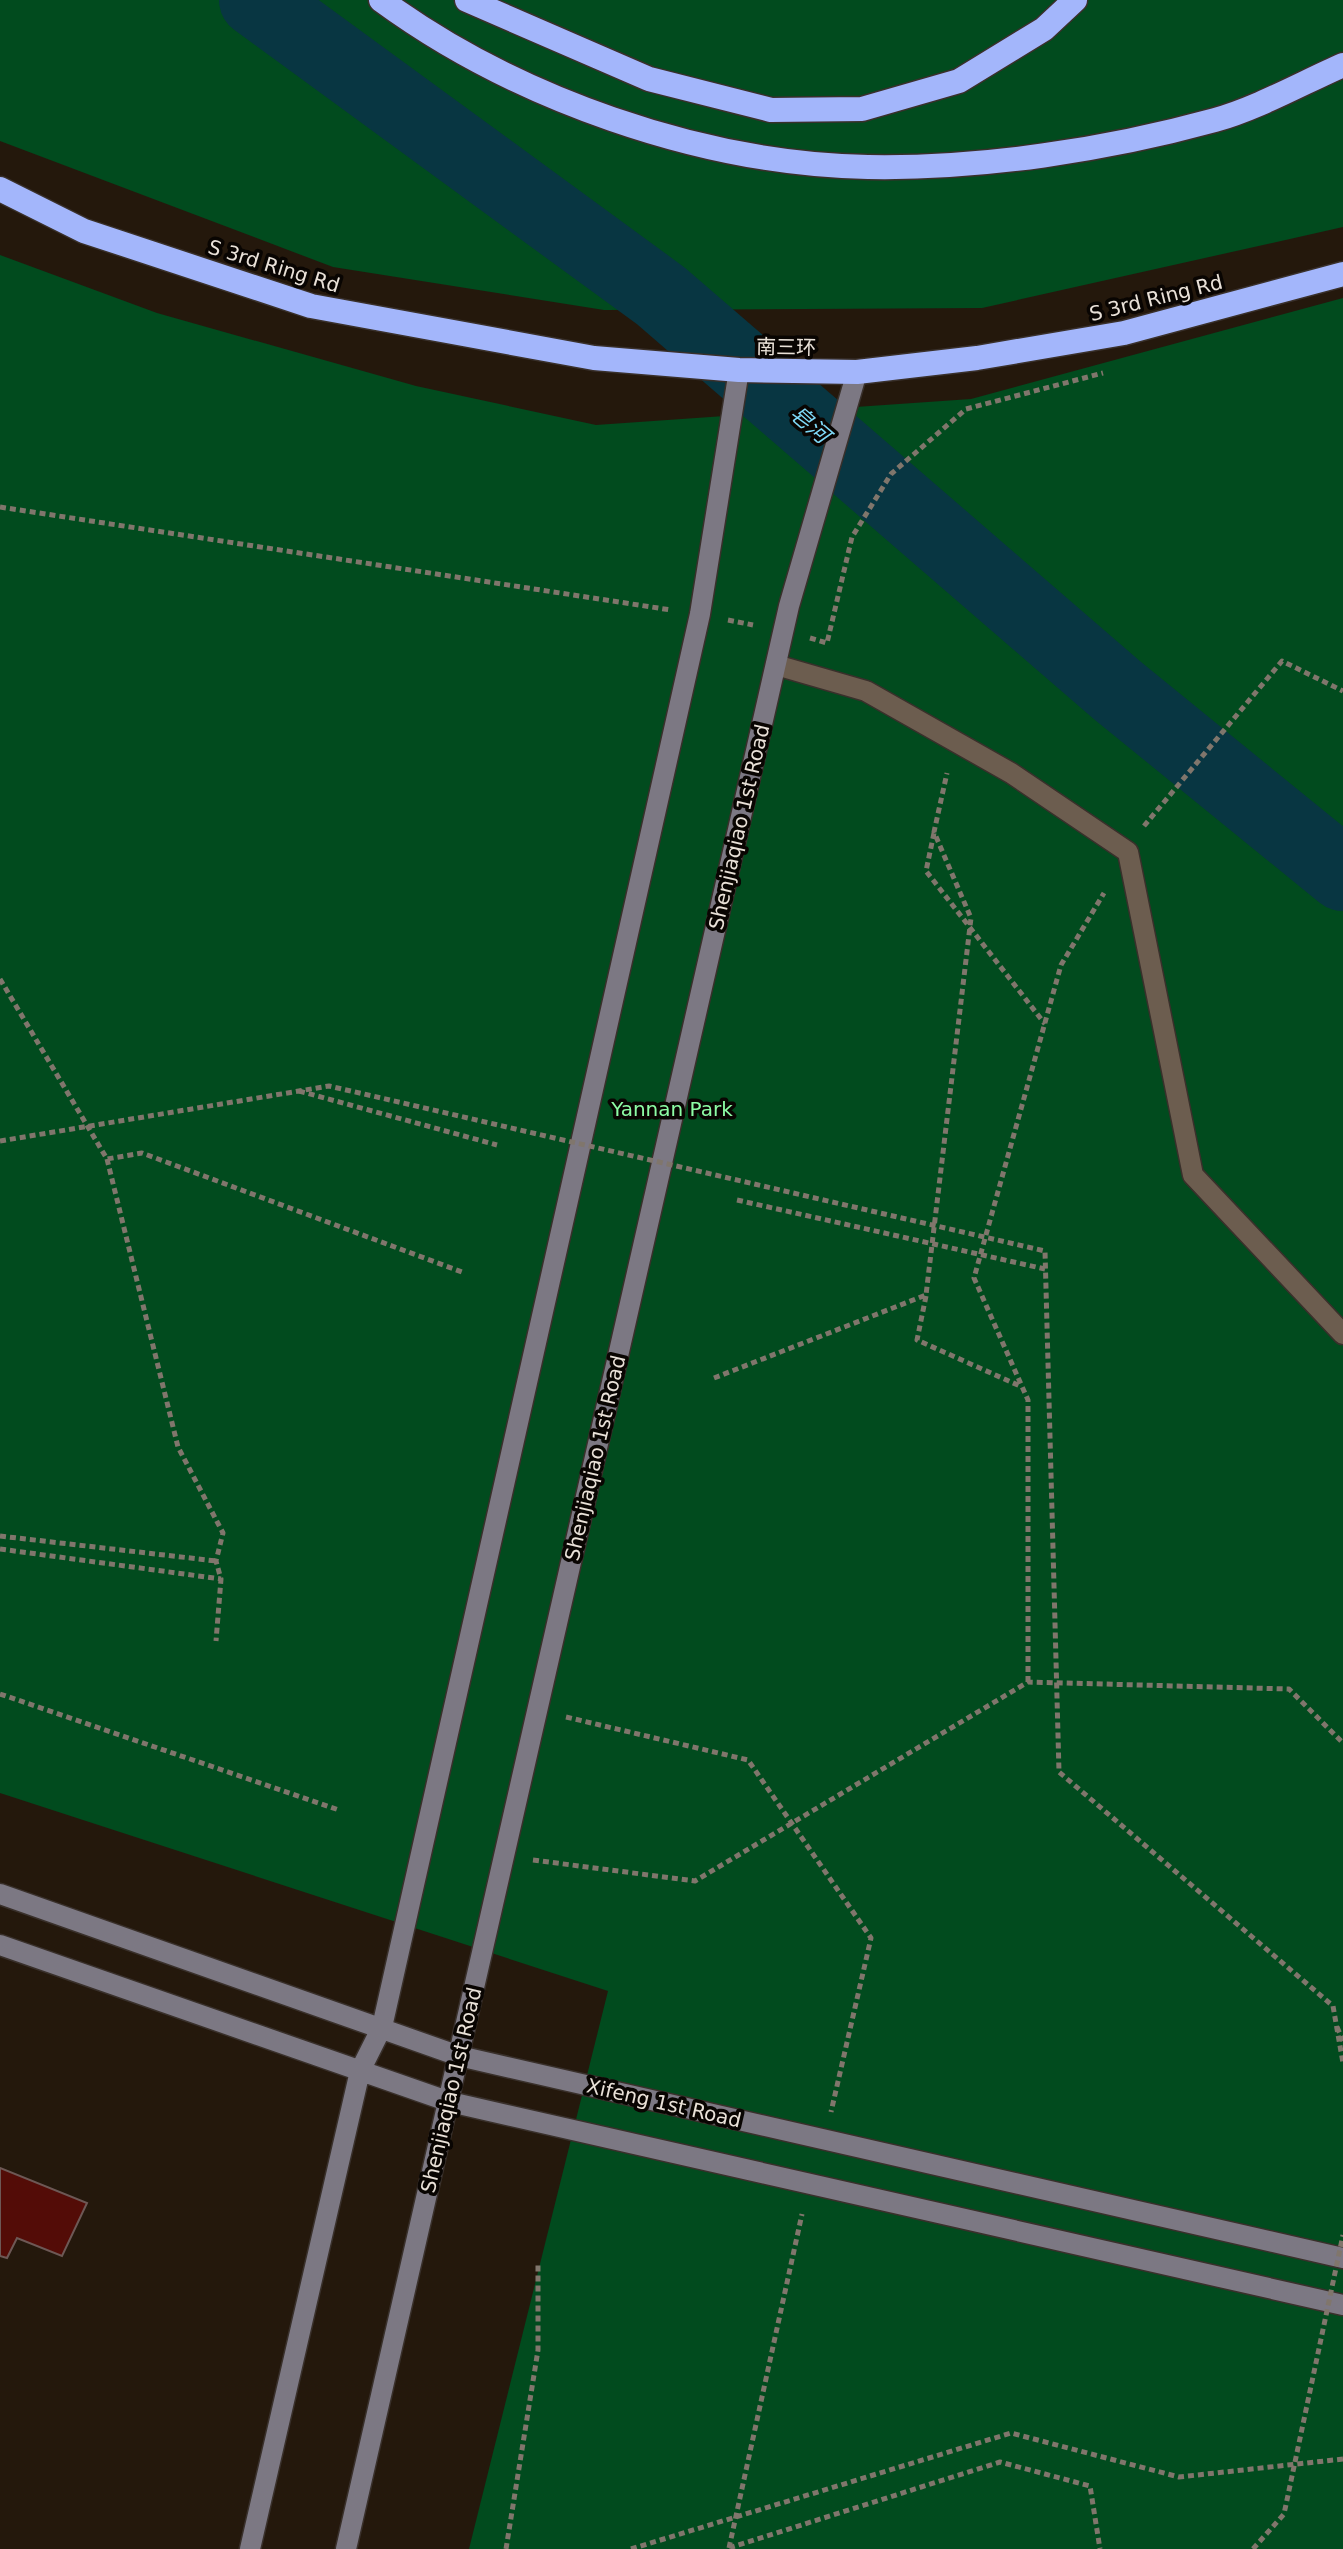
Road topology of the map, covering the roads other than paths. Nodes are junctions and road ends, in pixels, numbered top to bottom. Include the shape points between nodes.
1 (381, 0) edge
2 (467, 0) edge
3 (1075, 0) edge
4 (1343, 65) edge
5 (0, 189) edge
6 (1343, 274) edge
7 (594, 358) joint
8 (977, 358) joint
9 (739, 370) junction
10 (857, 372) junction
11 (776, 665) junction
12 (1343, 1334) edge
13 (0, 1894) edge
14 (0, 1945) edge
15 (382, 2027) junction
16 (459, 2056) junction
17 (360, 2071) junction
18 (450, 2102) junction
19 (1343, 2258) edge
20 (1343, 2305) edge
21 (250, 2549) edge
22 (346, 2549) edge

1 - 4 highway via 517,82 623,122 742,153 866,167 1020,160 1217,120
2 - 3 highway via 649,79 771,110 862,109 959,81 1044,29
5 - 7 highway, S 3rd Ring Rd via 84,231 311,306
6 - 8 highway, S 3rd Ring Rd via 1124,333
7 - 9 highway, 南三环
8 - 10 highway, 南三环
9 - 10 highway, 南三环
9 - 15 main road via 700,614
10 - 11 main road, Shenjiaqiao 1st Road
11 - 12 lane via 866,691 1011,773 1128,852 1193,1175
11 - 16 main road, Shenjiaqiao 1st Road
13 - 15 main road, Xifeng 1st Road
14 - 17 main road
15 - 16 main road, Xifeng 1st Road
15 - 17 main road
16 - 18 main road, Shenjiaqiao 1st Road
16 - 19 main road, Xifeng 1st Road
17 - 18 main road
17 - 21 main road
18 - 20 main road
18 - 22 main road, Shenjiaqiao 1st Road

